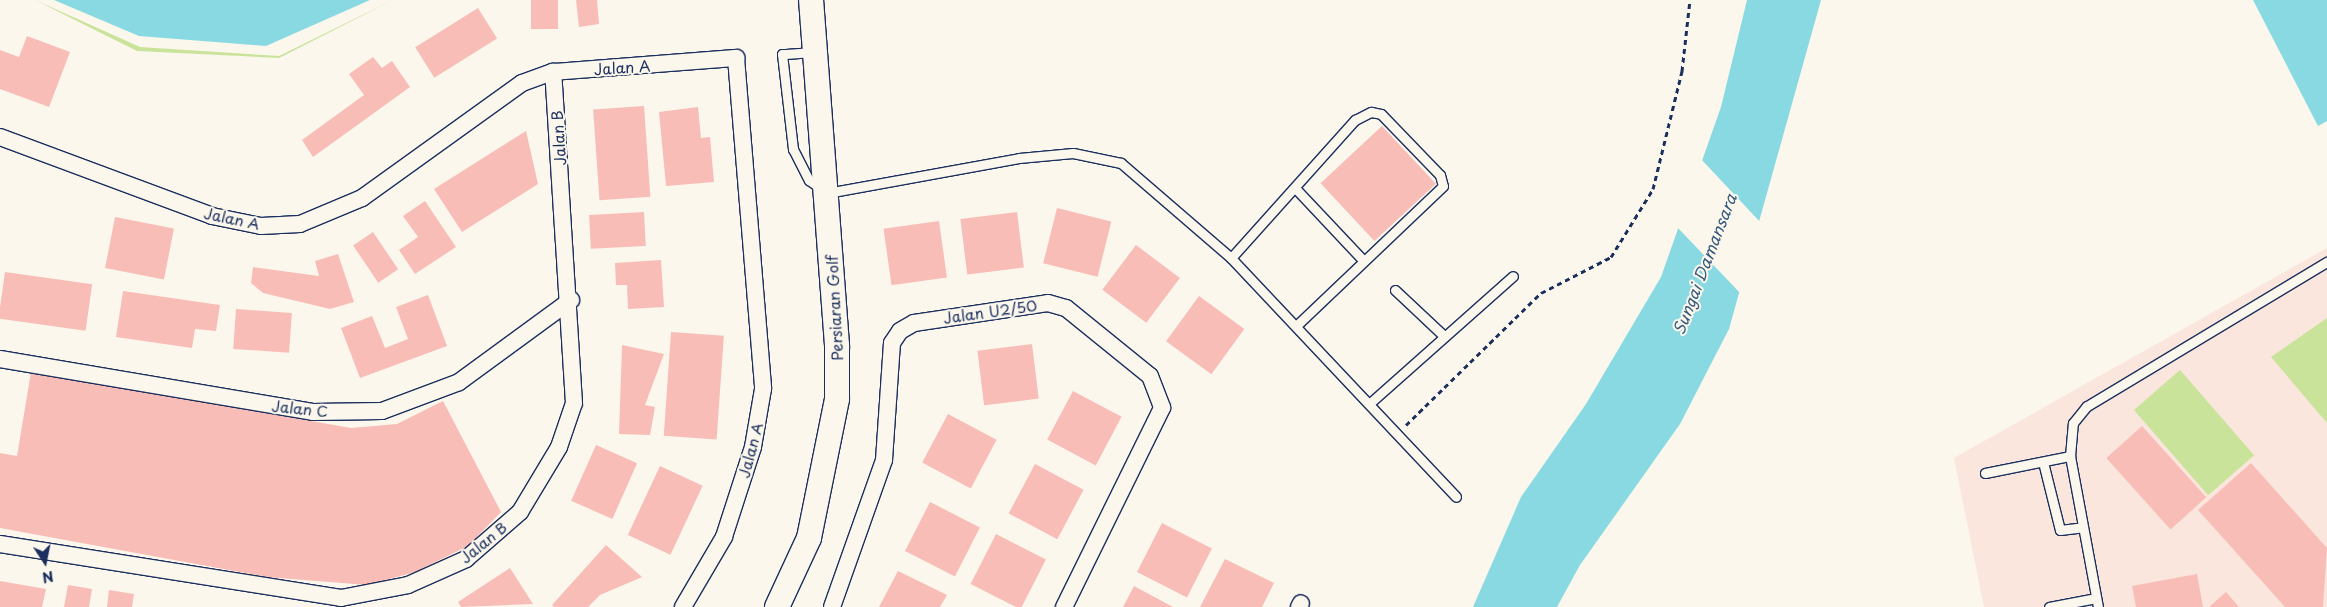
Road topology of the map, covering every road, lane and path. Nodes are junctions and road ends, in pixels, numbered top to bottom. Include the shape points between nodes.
1 (811, 0) edge
2 (1690, 0) edge
3 (815, 52) junction
4 (553, 72) junction
5 (0, 137) edge
6 (1296, 189) junction
7 (826, 193) junction
8 (1231, 258) junction
9 (1362, 259) junction
10 (2327, 262) edge
11 (1513, 276) dead end
12 (1395, 290) dead end
13 (571, 300) junction
14 (1297, 325) junction
15 (1444, 336) junction
16 (0, 359) edge
17 (1370, 403) junction
18 (1398, 432) junction
19 (2070, 456) junction
20 (2043, 462) junction
21 (1985, 473) dead end
22 (1456, 497) dead end
23 (2083, 527) junction
24 (0, 544) edge
25 (2097, 602) edge
26 (683, 607) edge
27 (777, 607) edge
28 (832, 607) edge
29 (1064, 607) edge
30 (2049, 607) edge

1 - 3 street, Persiaran Golf
2 - 18 path via 1682,71 1653,189 1611,257 1541,294
3 - 7 street, Persiaran Golf
3 - 7 lane via 782,54 793,149 804,174
4 - 5 street, Jalan A via 522,83 362,198 300,224 261,226 212,216
4 - 13 street, Jalan B
4 - 26 street, Jalan A via 736,58 763,389 753,447 724,537
6 - 8 lane
6 - 9 lane
6 - 9 lane via 1355,120 1372,112 1381,114 1440,175 1443,186
7 - 8 lane via 1019,158 1096,155 1121,163
7 - 27 street, Persiaran Golf via 838,399 809,538
8 - 14 lane
9 - 14 lane
10 - 19 lane via 2087,406 2073,423
11 - 15 lane
12 - 15 lane
13 - 16 street, Jalan C via 459,382 382,411 313,412
13 - 24 street, Jalan B via 574,403 558,447 520,512 466,559 408,585 341,598
14 - 17 lane
15 - 17 lane
17 - 18 lane
18 - 22 lane
19 - 20 lane
19 - 23 lane
20 - 21 lane
20 - 23 lane via 2060,530
23 - 25 lane
25 - 30 lane
28 - 29 street, Jalan U2/50 via 884,460 892,343 900,331 914,323 1048,303 1066,308 1150,376 1162,408

